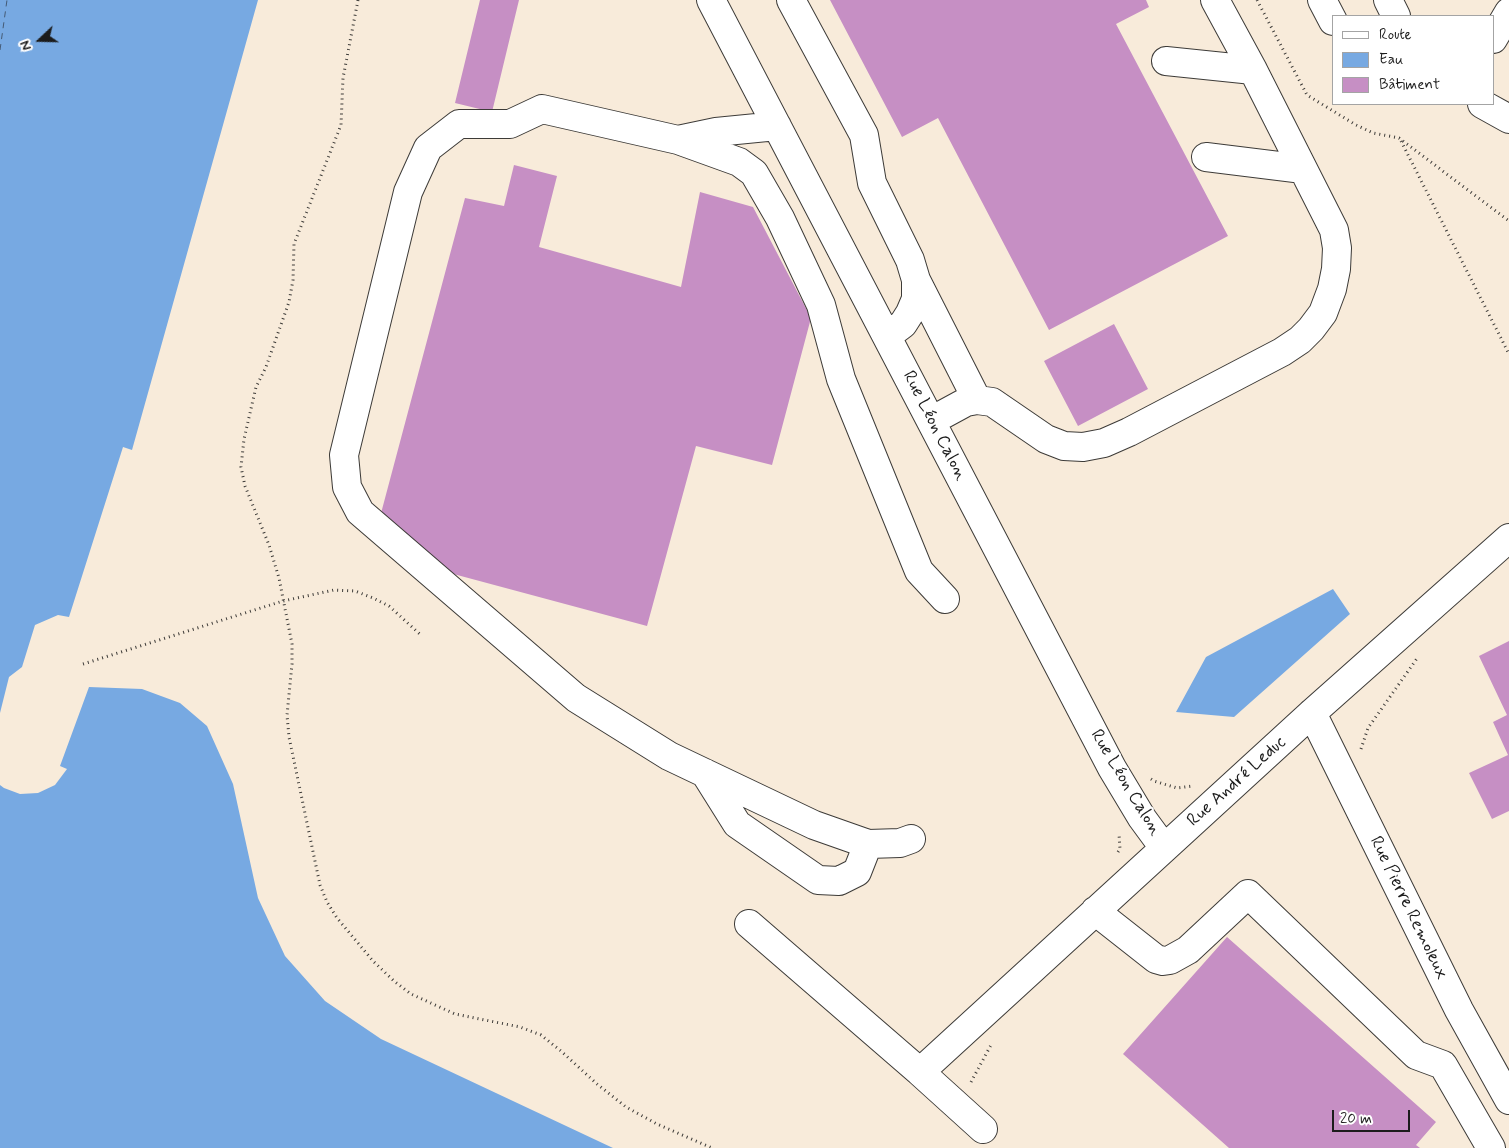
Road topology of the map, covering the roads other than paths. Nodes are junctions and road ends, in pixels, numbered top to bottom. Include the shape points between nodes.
1 (711, 0) edge
2 (790, 0) edge
3 (1215, 0) edge
4 (1322, 0) edge
5 (1388, 0) edge
6 (1509, 12) edge
7 (1396, 15) edge
8 (1332, 19) edge
9 (1494, 37) edge
10 (1166, 61) dead end
11 (1253, 70) junction
12 (1484, 105) edge
13 (1509, 120) edge
14 (777, 126) junction
15 (678, 140) junction
16 (1206, 157) dead end
17 (1303, 169) junction
18 (916, 280) junction
19 (887, 336) junction
20 (977, 400) junction
21 (931, 421) junction
22 (1509, 538) edge
23 (945, 599) dead end
24 (1312, 714) junction
25 (705, 773) junction
26 (911, 839) dead end
27 (868, 844) junction
28 (1164, 848) junction
29 (1095, 911) junction
30 (749, 924) dead end
31 (920, 1072) junction
32 (1509, 1100) edge
33 (983, 1129) dead end
34 (1491, 1148) edge

1 - 14 street, Rue Léon Calon
2 - 18 street via 864,135 872,183 910,260
3 - 11 street
4 - 8 street
5 - 7 street
6 - 9 street
10 - 11 street
11 - 17 street
12 - 13 street
14 - 15 street via 716,132
14 - 19 street, Rue Léon Calon
15 - 23 street via 739,162 754,172 780,218 821,305 841,379 919,571
15 - 25 street via 542,109 510,124 459,124 428,148 408,192 344,455 347,487 360,512 576,698 670,756
16 - 17 street
17 - 20 street via 1334,230 1337,248 1332,289 1323,313 1300,340 1129,432 1104,443 1083,447 1064,446 1046,439 992,402
18 - 19 street via 916,299 910,313 903,324
18 - 20 street
19 - 21 street, Rue Léon Calon
20 - 21 street via 966,402
21 - 28 street, Rue Léon Calon via 1112,768
22 - 24 street, Rue André Leduc
24 - 28 street, Rue André Leduc
24 - 32 street, Rue Pierre Remoleux via 1459,1010
25 - 27 street via 814,825
25 - 27 street via 736,824 818,880 839,881 857,872
26 - 27 street via 900,843
28 - 29 street, Rue André Leduc
29 - 31 street, Rue André Leduc
29 - 34 street via 1163,962 1188,950 1248,894 1416,1055 1443,1065
30 - 31 street
31 - 33 street

